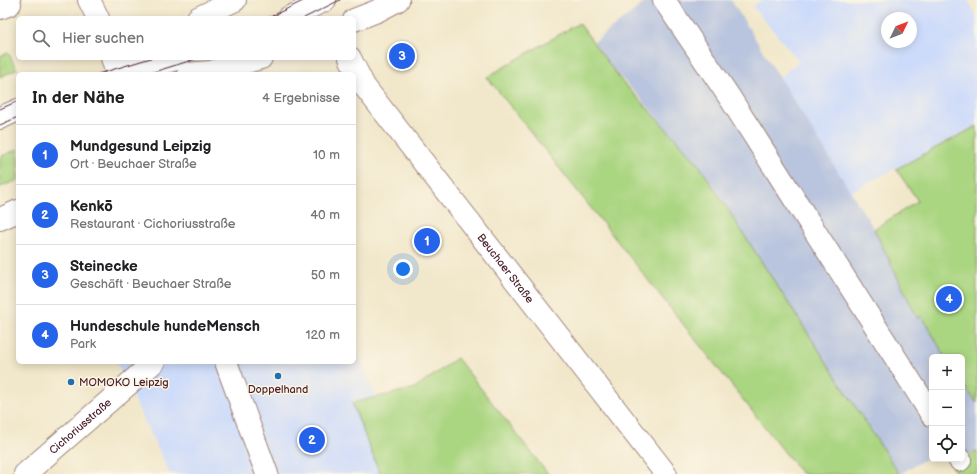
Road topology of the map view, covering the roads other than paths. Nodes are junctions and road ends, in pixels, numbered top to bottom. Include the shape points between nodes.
1 (89, 0) edge
2 (235, 0) edge
3 (325, 0) edge
4 (398, 0) edge
5 (664, 0) edge
6 (97, 16) edge
7 (202, 16) edge
8 (292, 16) edge
9 (356, 19) edge
10 (113, 60) edge
11 (140, 60) edge
12 (173, 60) edge
13 (254, 60) edge
14 (351, 60) edge
15 (116, 72) edge
16 (124, 72) edge
17 (134, 72) edge
18 (210, 72) edge
19 (16, 111) edge
20 (0, 118) edge
21 (152, 364) edge
22 (227, 364) edge
23 (929, 410) edge
24 (25, 474) edge
25 (267, 474) edge
26 (666, 474) edge

1 - 6 street
2 - 7 street
3 - 8 street
4 - 9 street
5 - 23 street via 730,98
10 - 15 street
11 - 16 street
12 - 17 street
13 - 18 street
14 - 26 street, Beuchaer Straße via 364,86
19 - 20 street
21 - 24 street, Cichoriusstraße
22 - 25 street

